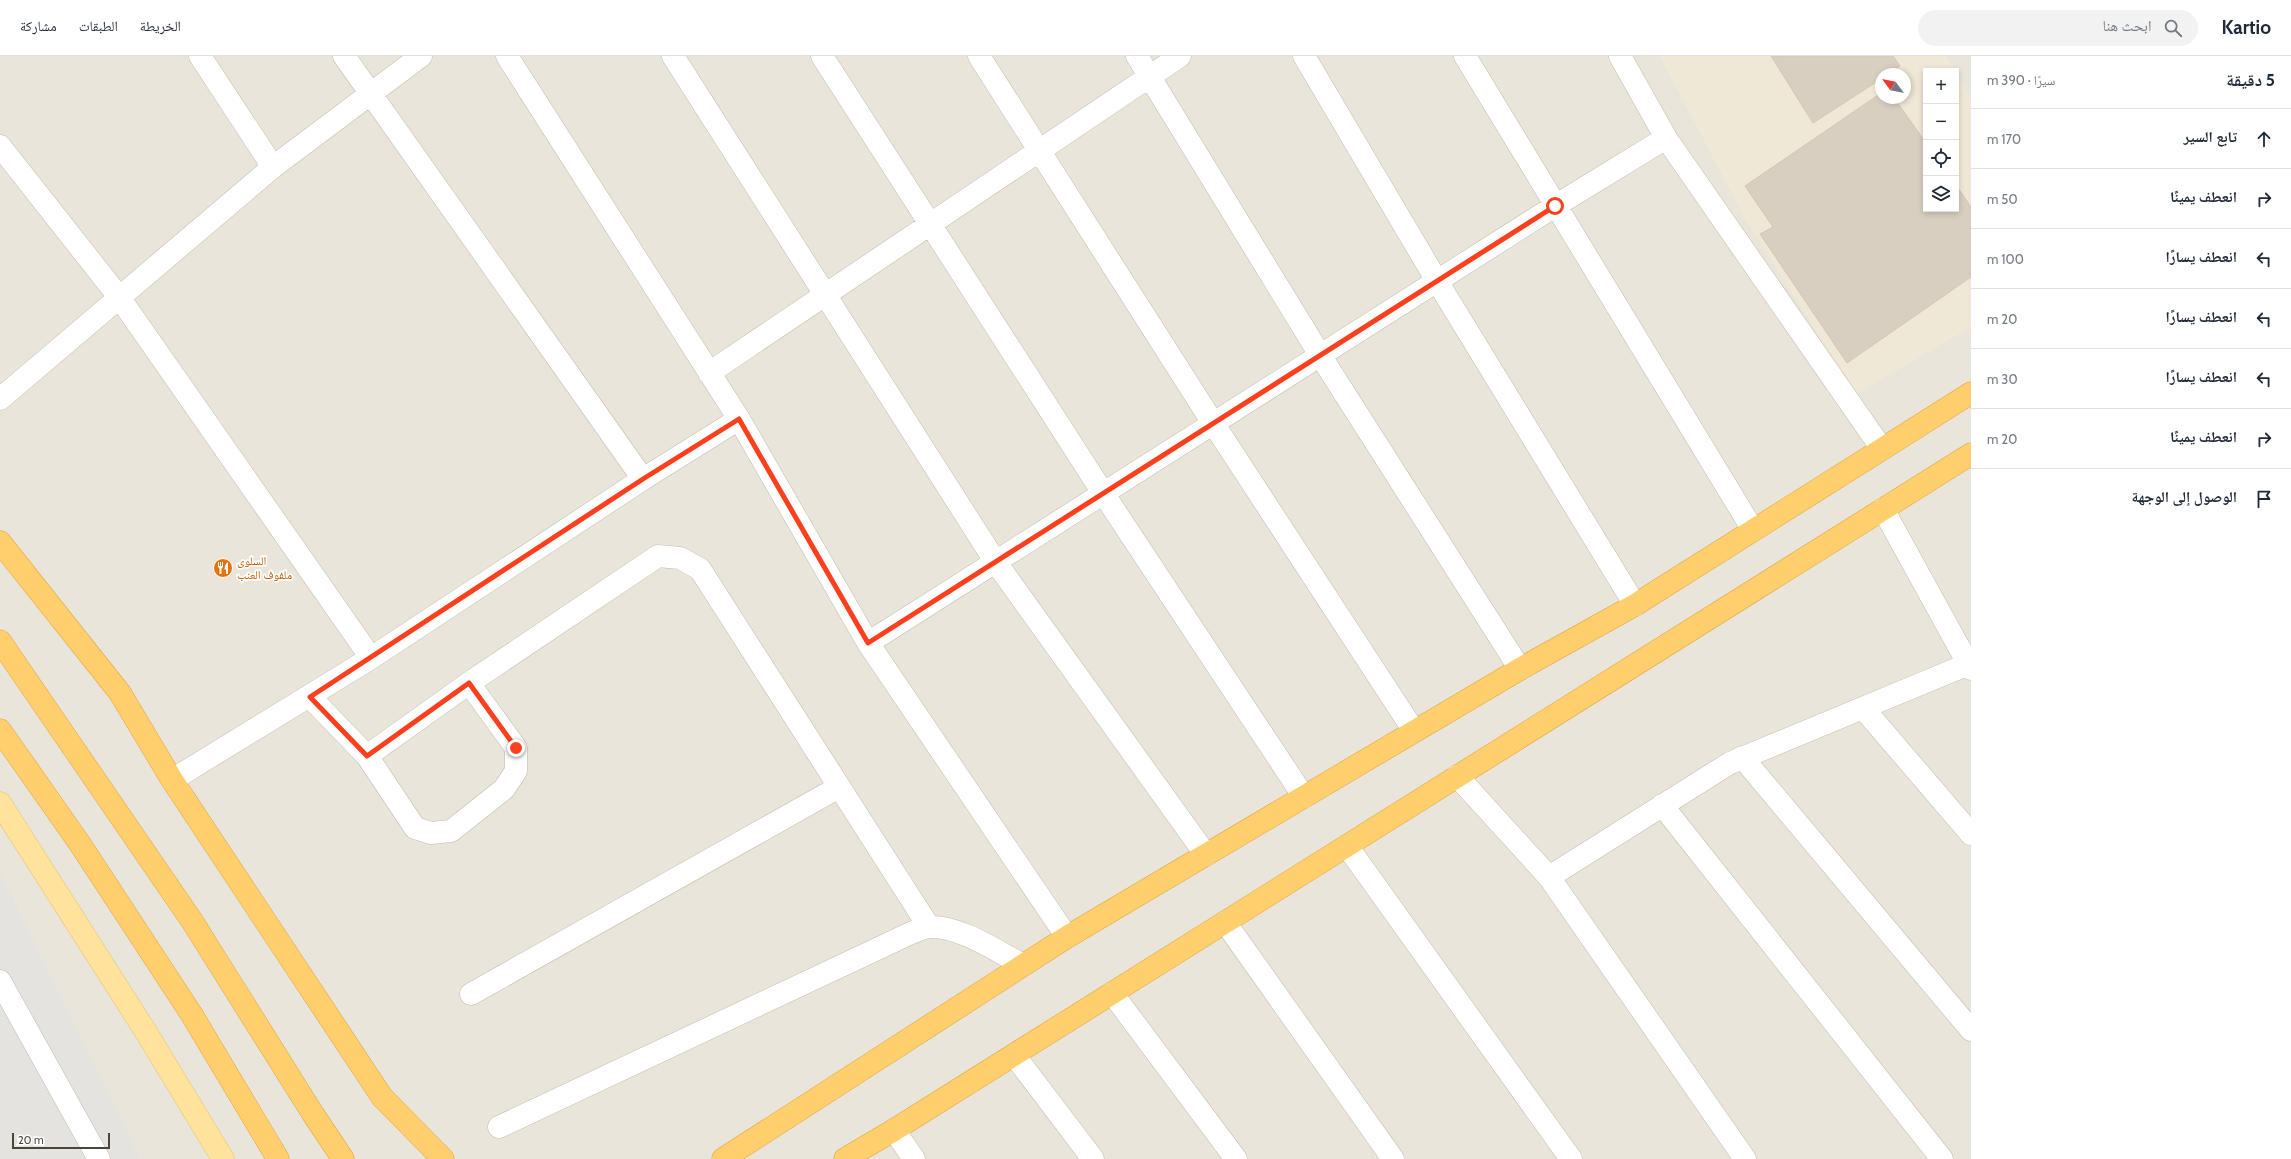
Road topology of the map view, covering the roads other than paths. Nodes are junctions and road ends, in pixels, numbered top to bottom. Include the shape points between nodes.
1 (200, 56) edge
2 (344, 56) edge
3 (421, 56) edge
4 (507, 56) edge
5 (673, 56) edge
6 (822, 56) edge
7 (979, 56) edge
8 (1137, 56) edge
9 (1180, 56) edge
10 (1304, 56) edge
11 (1465, 56) edge
12 (1620, 56) edge
13 (1150, 77) junction
14 (370, 93) junction
15 (1666, 138) junction
16 (0, 146) edge
17 (1040, 151) junction
18 (273, 167) junction
19 (1555, 206) junction
20 (930, 224) junction
21 (1437, 281) junction
22 (825, 295) junction
23 (119, 297) junction
24 (1320, 355) junction
25 (709, 373) junction
26 (1971, 393) edge
27 (0, 399) edge
28 (739, 419) junction
29 (1213, 423) junction
30 (1882, 449) junction
31 (1971, 454) edge
32 (643, 479) junction
33 (1103, 493) junction
34 (1883, 509) junction
35 (1753, 530) junction
36 (0, 542) edge
37 (995, 561) junction
38 (1635, 605) junction
39 (0, 641) edge
40 (868, 643) junction
41 (371, 658) junction
42 (1970, 665) edge
43 (1520, 669) junction
44 (469, 683) junction
45 (310, 697) junction
46 (1863, 708) junction
47 (0, 730) edge
48 (1414, 731) junction
49 (367, 756) junction
50 (1742, 757) junction
51 (1458, 776) junction
52 (172, 780) junction
53 (839, 787) junction
54 (1304, 797) junction
55 (0, 803) edge
56 (1662, 805) junction
57 (1971, 834) edge
58 (1348, 846) junction
59 (1206, 855) junction
60 (1549, 877) junction
61 (1226, 922) junction
62 (929, 927) junction
63 (1067, 937) junction
64 (1023, 965) junction
65 (0, 981) edge
66 (1112, 993) junction
67 (471, 994) dead end
68 (1971, 1030) edge
69 (1014, 1054) junction
70 (499, 1127) dead end
71 (894, 1130) junction
72 (99, 1159) edge
73 (223, 1159) edge
74 (278, 1159) edge
75 (343, 1159) edge
76 (443, 1159) edge
77 (723, 1159) edge
78 (845, 1159) edge
79 (914, 1159) edge
80 (1093, 1159) edge
81 (1236, 1159) edge
82 (1393, 1159) edge
83 (1571, 1159) edge
84 (1745, 1159) edge
85 (1942, 1159) edge

1 - 18 street
2 - 14 street
3 - 14 street
4 - 25 street
5 - 22 street
6 - 20 street
7 - 17 street
8 - 13 street
9 - 13 street
10 - 21 street
11 - 19 street
12 - 15 street
13 - 17 street
13 - 24 street
14 - 18 street
14 - 32 street
15 - 19 street
15 - 30 street
16 - 23 street
17 - 20 street
17 - 29 street
18 - 23 street
19 - 21 street
19 - 35 street
20 - 22 street
20 - 33 street
21 - 24 street
21 - 38 street
22 - 25 street
22 - 37 street
23 - 27 street
23 - 41 street
24 - 29 street
24 - 43 street
25 - 28 street
26 - 30 highway
28 - 32 street
28 - 40 street
29 - 33 street
29 - 48 street
30 - 35 highway
31 - 34 highway
32 - 41 street
33 - 37 street
33 - 54 street
34 - 42 street
34 - 51 highway
35 - 38 highway
36 - 52 highway via 120,693
37 - 40 street
37 - 59 street
38 - 43 highway
39 - 75 highway via 192,921 308,1108
40 - 63 street
41 - 45 street
42 - 46 street
43 - 48 highway
44 - 49 street
44 - 49 street via 516,748 516,770 504,789 451,831 431,833 415,828
44 - 53 street via 658,556 680,558 700,569
45 - 49 street
45 - 52 street
46 - 50 street
46 - 57 street
47 - 74 highway via 84,851 192,1015
48 - 54 highway
50 - 56 street
50 - 68 street
51 - 58 highway
51 - 60 street
52 - 76 highway via 382,1097
53 - 62 street
53 - 67 street
54 - 59 highway
55 - 73 main road via 146,1032
56 - 60 street
56 - 85 street
58 - 61 highway
58 - 83 street
59 - 63 highway
60 - 84 street
61 - 66 highway
61 - 82 street
62 - 64 street via 953,931 973,939
62 - 70 street via 911,933
63 - 64 highway
64 - 77 highway
65 - 72 street
66 - 69 highway
66 - 81 street
69 - 71 highway
69 - 80 street
71 - 78 highway
71 - 79 street

